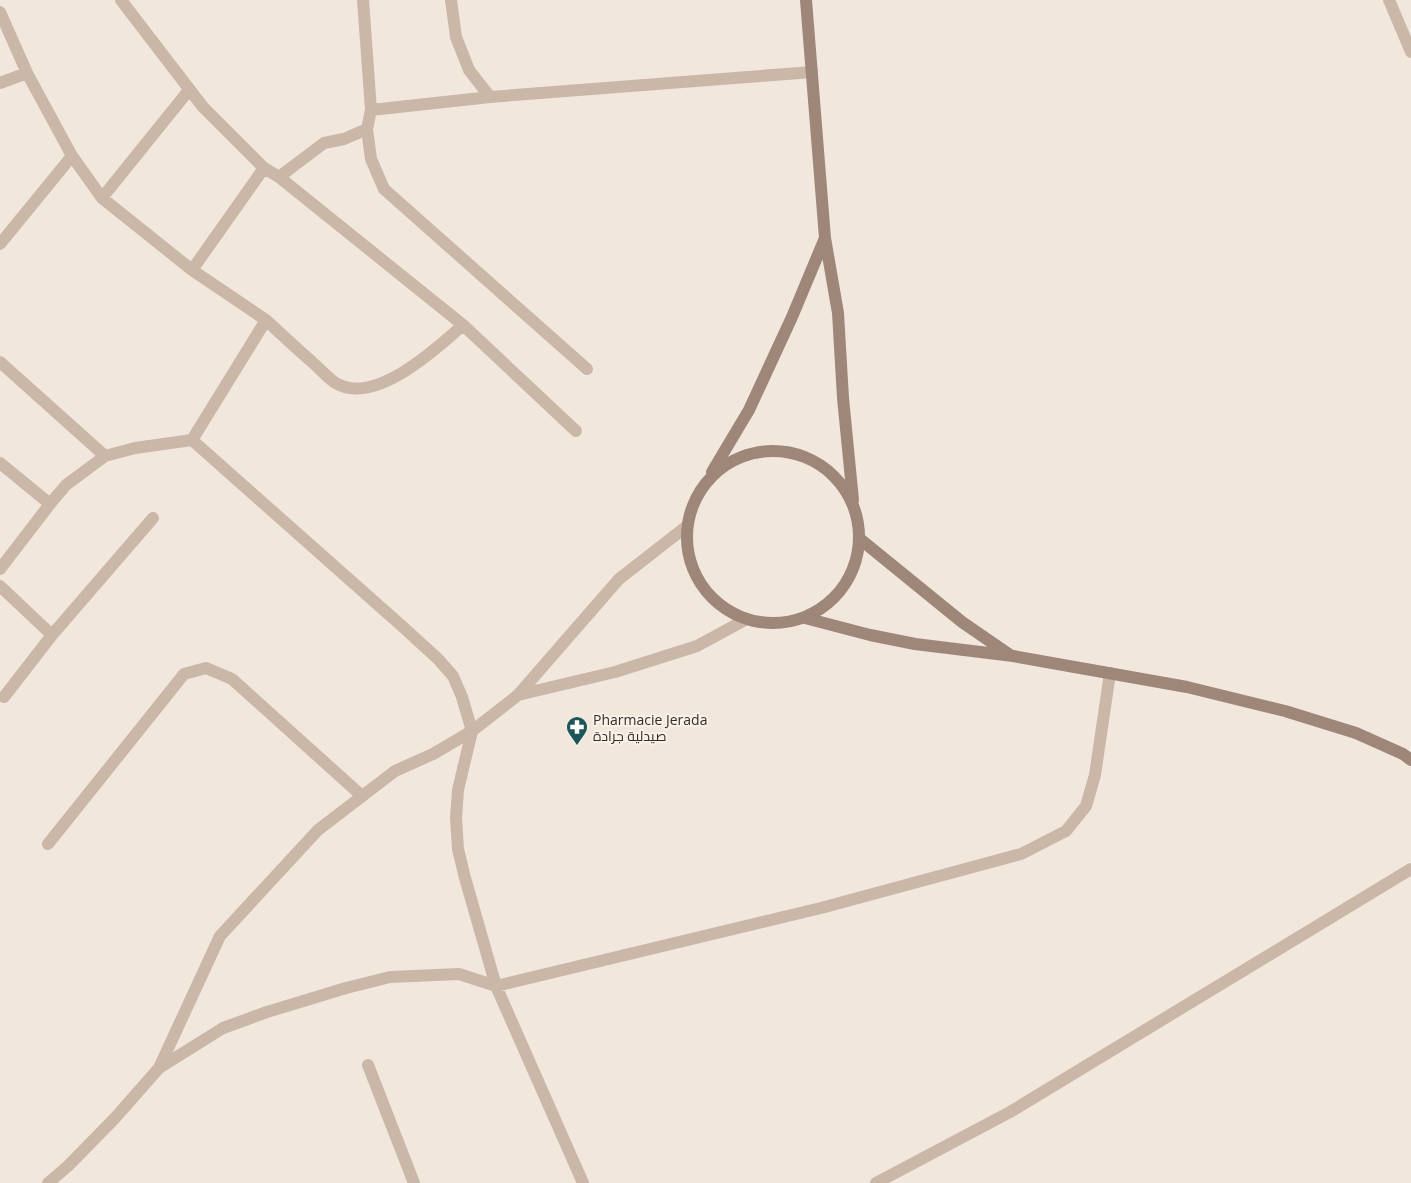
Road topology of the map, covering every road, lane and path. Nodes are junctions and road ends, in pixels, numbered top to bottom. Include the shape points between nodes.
1 (121, 0) edge
2 (363, 0) edge
3 (451, 0) edge
4 (806, 0) edge
5 (1389, 0) edge
6 (0, 12) edge
7 (1411, 52) edge
8 (812, 72) junction
9 (27, 73) junction
10 (0, 83) edge
11 (189, 90) junction
12 (490, 97) junction
13 (371, 110) junction
14 (367, 129) junction
15 (72, 156) junction
16 (264, 168) junction
17 (279, 177) junction
18 (102, 198) junction
19 (825, 238) junction
20 (0, 244) edge
21 (192, 270) junction
22 (266, 320) junction
23 (463, 325) junction
24 (0, 362) edge
25 (587, 369) dead end
26 (576, 431) dead end
27 (192, 440) junction
28 (105, 456) junction
29 (0, 463) edge
30 (703, 486) junction
31 (50, 504) junction
32 (854, 505) junction
33 (153, 518) dead end
34 (687, 526) junction
35 (860, 539) junction
36 (0, 569) edge
37 (0, 586) edge
38 (805, 618) junction
39 (745, 620) junction
40 (52, 635) junction
41 (1013, 656) junction
42 (1110, 673) junction
43 (518, 695) junction
44 (4, 697) dead end
45 (472, 731) junction
46 (1408, 753) edge
47 (362, 796) junction
48 (48, 844) dead end
49 (1411, 869) edge
50 (496, 986) junction
51 (368, 1065) dead end
52 (160, 1068) junction
53 (48, 1183) edge
54 (414, 1183) edge
55 (584, 1183) edge
56 (876, 1183) edge

1 - 11 street
2 - 13 street
3 - 12 street via 456,37 469,70
4 - 8 main road
5 - 7 street
6 - 9 street
8 - 12 street
8 - 19 main road
9 - 10 street
9 - 15 street
11 - 16 street
11 - 18 street
12 - 13 street
13 - 14 street
14 - 17 street via 344,140 324,143
14 - 25 street via 371,159 384,189
15 - 18 street
15 - 20 street
16 - 17 street
16 - 21 street
17 - 23 street
18 - 21 street
19 - 30 main road via 749,410
19 - 32 main road via 838,313
21 - 22 street
22 - 23 street via 335,383 355,389 378,384 400,374 426,358
22 - 27 street
23 - 26 street
24 - 28 street
27 - 28 street
27 - 45 street via 438,659 453,676
28 - 31 street via 66,486
29 - 31 street
30 - 32 main road via 722,467 746,455 772,450 797,454 821,465 841,483
30 - 34 main road
31 - 36 street
32 - 35 main road
33 - 40 street
34 - 39 main road via 688,556 699,583 719,606
34 - 43 street via 619,579
35 - 38 main road via 855,565 844,588 827,606
35 - 41 main road via 962,622
37 - 40 street
38 - 39 main road via 775,624
38 - 41 main road via 915,644
39 - 43 street via 698,646 615,672
40 - 44 street
41 - 42 main road
42 - 46 main road via 1285,710
42 - 50 street via 1086,806 1066,831 1021,854 849,900
43 - 45 street
45 - 47 street via 395,771
45 - 50 street via 458,790 458,850
47 - 48 street via 232,679 206,668 184,674
47 - 52 street via 318,830 220,936
49 - 56 street via 1010,1112
50 - 52 street via 459,974 390,977 223,1028
50 - 55 street
51 - 54 street
52 - 53 street via 115,1118

